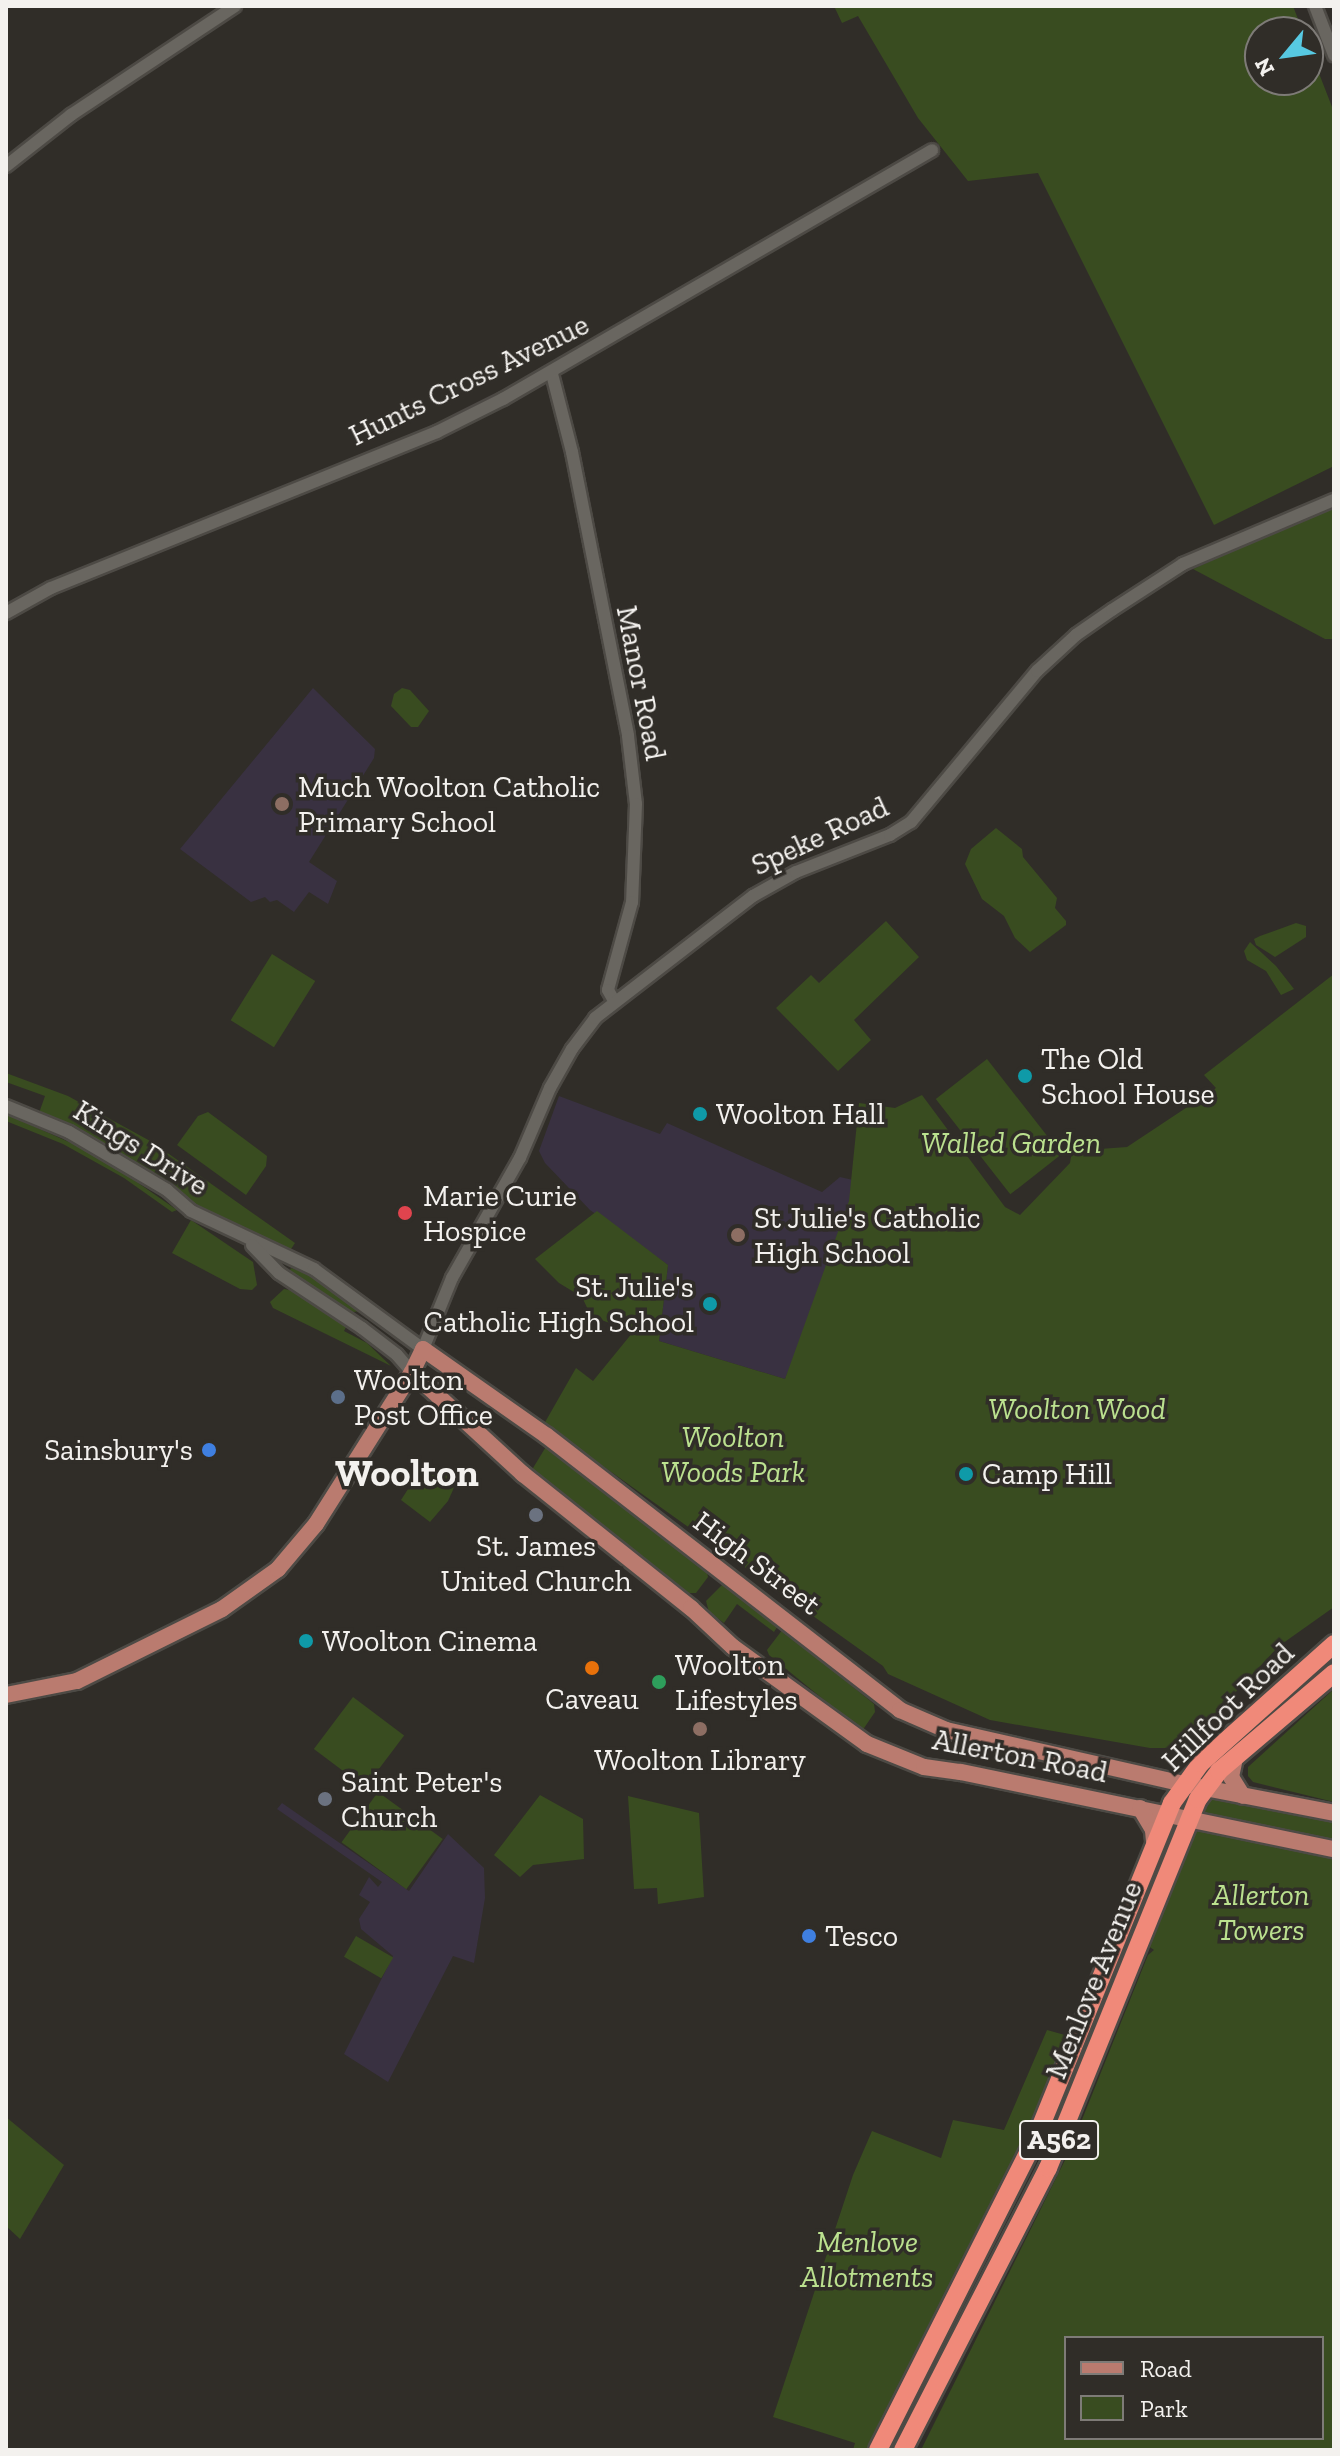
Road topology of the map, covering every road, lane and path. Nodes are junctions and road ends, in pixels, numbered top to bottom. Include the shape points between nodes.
1 (235, 6) edge
2 (1315, 6) edge
3 (1334, 55) edge
4 (932, 150) dead end
5 (6, 166) edge
6 (552, 374) junction
7 (1334, 500) edge
8 (6, 613) edge
9 (614, 1001) junction
10 (6, 1106) edge
11 (247, 1240) junction
12 (423, 1349) junction
13 (412, 1372) junction
14 (1334, 1644) edge
15 (1334, 1673) edge
16 (6, 1695) edge
17 (900, 1710) joint
18 (1235, 1758) junction
19 (1184, 1784) junction
20 (1205, 1788) junction
21 (1243, 1796) junction
22 (1140, 1808) junction
23 (1166, 1813) junction
24 (1334, 1813) edge
25 (1189, 1819) junction
26 (1154, 1841) junction
27 (1334, 1849) edge
28 (878, 2450) edge
29 (903, 2450) edge

1 - 5 street via 71,115
2 - 3 street
4 - 6 street, Hunts Cross Avenue
6 - 8 street, Hunts Cross Avenue via 437,432 51,588
6 - 9 street, Manor Road via 628,736 636,804 632,902 608,990
7 - 9 street, Speke Road via 1183,564 1076,635 1037,671 911,822 753,896
9 - 12 street, Speke Road via 572,1049 550,1088 520,1158 452,1278
10 - 11 street, Kings Drive via 69,1132 167,1190 191,1211
11 - 12 street, Kings Drive via 314,1269
11 - 13 street, Kings Drive via 279,1273 362,1328
12 - 13 main road
12 - 17 main road, High Street via 547,1436
13 - 16 main road via 299,1547 278,1569 222,1609 77,1681
13 - 22 main road, Allerton Road via 523,1474 733,1647 867,1744 924,1767
14 - 19 highway, Hillfoot Road / A562
15 - 18 highway, Hillfoot Road / A562
17 - 19 main road, Allerton Road via 946,1730
18 - 20 highway, Hillfoot Road / A562
18 - 21 main road via 1231,1777
19 - 20 main road, Allerton Road
19 - 23 highway, Hillfoot Road / A562
20 - 21 main road, Allerton Road
20 - 25 highway, Menlove Avenue / A562
21 - 24 main road, Allerton Road
22 - 23 main road, Allerton Road
22 - 26 main road
23 - 25 main road, Allerton Road
23 - 26 highway, Menlove Avenue / A562
25 - 27 main road, Allerton Road
25 - 29 highway, Menlove Avenue / A562 via 1048,2168
26 - 28 highway, Menlove Avenue / A562 via 1038,2133

